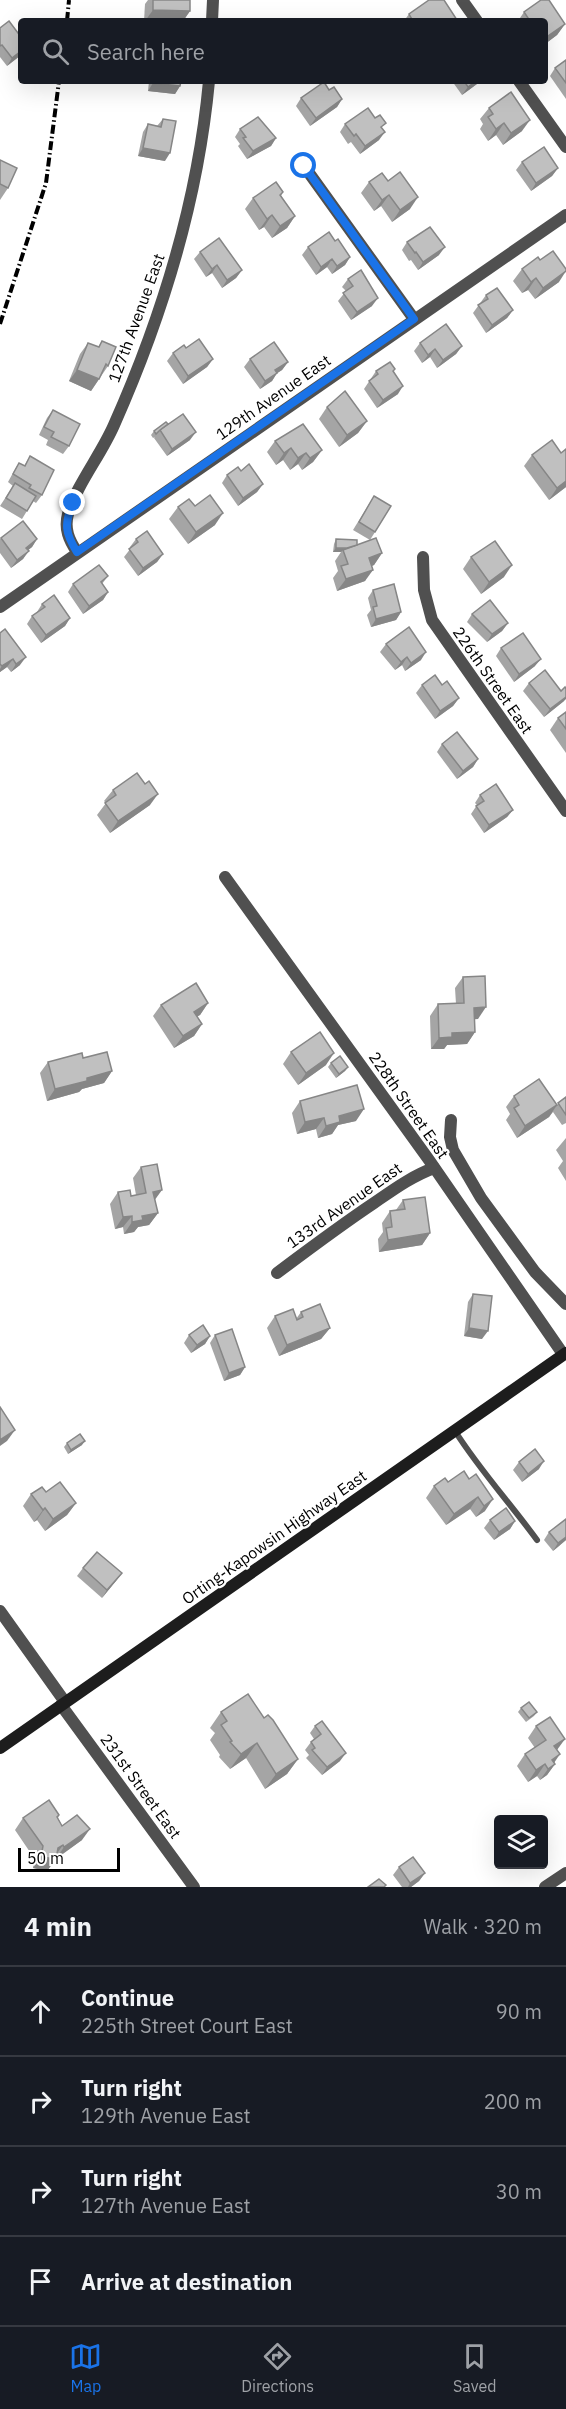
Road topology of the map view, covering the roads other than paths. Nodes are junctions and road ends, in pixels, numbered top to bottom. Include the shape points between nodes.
1 (213, 0) edge
2 (462, 0) edge
3 (212, 18) edge
4 (475, 18) edge
5 (209, 84) edge
6 (521, 84) edge
7 (566, 147) edge
8 (304, 166) dead end
9 (566, 215) edge
10 (414, 319) junction
11 (77, 552) junction
12 (423, 557) dead end
13 (0, 608) edge
14 (566, 811) edge
15 (225, 877) dead end
16 (451, 1120) dead end
17 (434, 1168) junction
18 (276, 1273) dead end
19 (566, 1304) edge
20 (565, 1354) edge
21 (455, 1430) junction
22 (537, 1540) dead end
23 (0, 1611) edge
24 (63, 1704) junction
25 (0, 1748) edge
26 (566, 1872) edge
27 (194, 1887) edge
28 (545, 1887) edge

1 - 3 street
2 - 4 street
5 - 11 street, 127th Avenue East via 190,201 162,302 114,426 68,516 68,538
6 - 7 street
8 - 10 street
9 - 10 street, 129th Avenue East
10 - 11 street, 129th Avenue East
11 - 13 street, 129th Avenue East
12 - 14 street, 226th Street East via 424,590 432,620
15 - 17 street, 228th Street East
16 - 19 street via 453,1150 474,1188 535,1272
17 - 18 street, 133rd Avenue East via 399,1186
17 - 20 street, 228th Street East
20 - 21 main road, Orting-Kapowsin Highway East
21 - 22 lane
21 - 24 main road, Orting-Kapowsin Highway East
23 - 24 street, 231st Street East
24 - 25 main road, Orting-Kapowsin Highway East
24 - 27 street, 231st Street East
26 - 28 street

